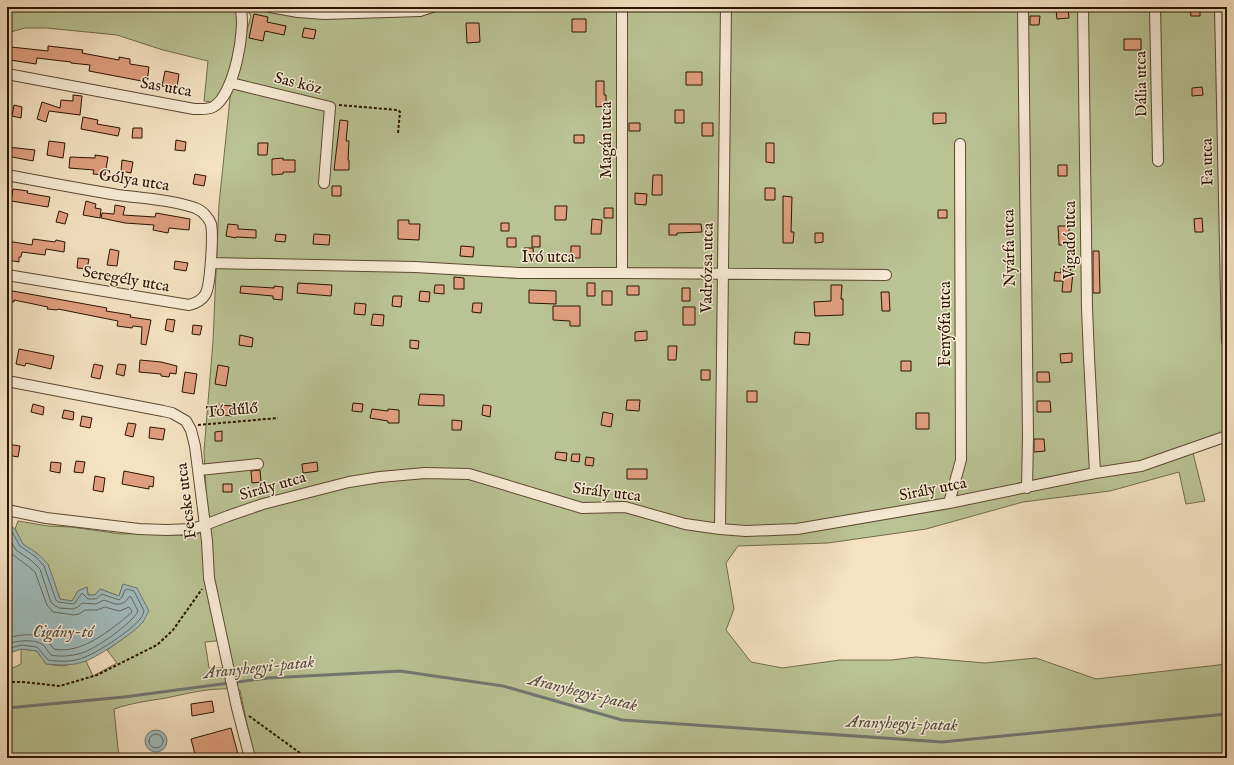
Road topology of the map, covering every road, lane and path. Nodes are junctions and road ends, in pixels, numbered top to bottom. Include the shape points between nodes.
1 (270, 7) edge
2 (432, 7) edge
3 (622, 7) edge
4 (726, 7) edge
5 (1023, 7) edge
6 (1083, 7) edge
7 (1155, 7) edge
8 (1220, 7) edge
9 (243, 9) edge
10 (7, 74) edge
11 (231, 83) junction
12 (330, 107) junction
13 (398, 133) dead end
14 (960, 144) dead end
15 (1158, 161) dead end
16 (7, 175) edge
17 (324, 182) dead end
18 (211, 263) junction
19 (622, 273) junction
20 (723, 274) junction
21 (7, 275) edge
22 (886, 275) dead end
23 (1227, 341) edge
24 (7, 381) edge
25 (278, 418) dead end
26 (189, 426) junction
27 (1227, 436) edge
28 (258, 464) dead end
29 (199, 470) junction
30 (1095, 473) junction
31 (1027, 488) junction
32 (949, 503) junction
33 (7, 510) edge
34 (205, 525) junction
35 (720, 529) junction
36 (210, 578) junction
37 (7, 682) edge
38 (237, 708) junction
39 (250, 758) edge
40 (307, 758) edge

1 - 2 street via 324,14 420,11
3 - 19 street, Magán utca
4 - 20 street, Vadrózsa utca
5 - 31 street, Nyárfa utca
6 - 30 street, Vigadó utca via 1088,357
7 - 15 street, Dália utca
8 - 23 street, Fa utca
9 - 11 street, Sas utca via 236,65
10 - 11 street, Sas utca via 194,109 213,107
11 - 12 street, Sas köz
12 - 13 path via 334,105 398,110
12 - 17 street, Sas köz
14 - 32 street, Fenyőfa utca via 961,460
16 - 18 street, Gólya utca via 196,208 211,224
18 - 19 street, Ivó utca via 415,267 519,274
18 - 21 street, Seregély utca via 206,293 201,300 189,305
19 - 20 street, Ivó utca
20 - 22 street, Ivó utca
20 - 35 street, Vadrózsa utca
24 - 26 street via 145,406 180,417
25 - 26 path, Tó dűlő
26 - 29 street, Fecske utca
27 - 30 street, Sirály utca via 1141,466
28 - 29 street
29 - 34 street, Fecske utca
30 - 31 street, Sirály utca
31 - 32 street, Sirály utca
32 - 35 street, Sirály utca via 797,530 746,532
33 - 34 street, Sirály utca via 46,518 139,529 192,529
34 - 35 street, Sirály utca via 263,504 349,482 425,473 470,474 582,508 625,507 685,524
34 - 36 street, Fecske utca
36 - 37 path via 173,630 150,648 96,676 60,686
36 - 38 street, Fecske utca
38 - 39 street, Fecske utca
38 - 40 path

